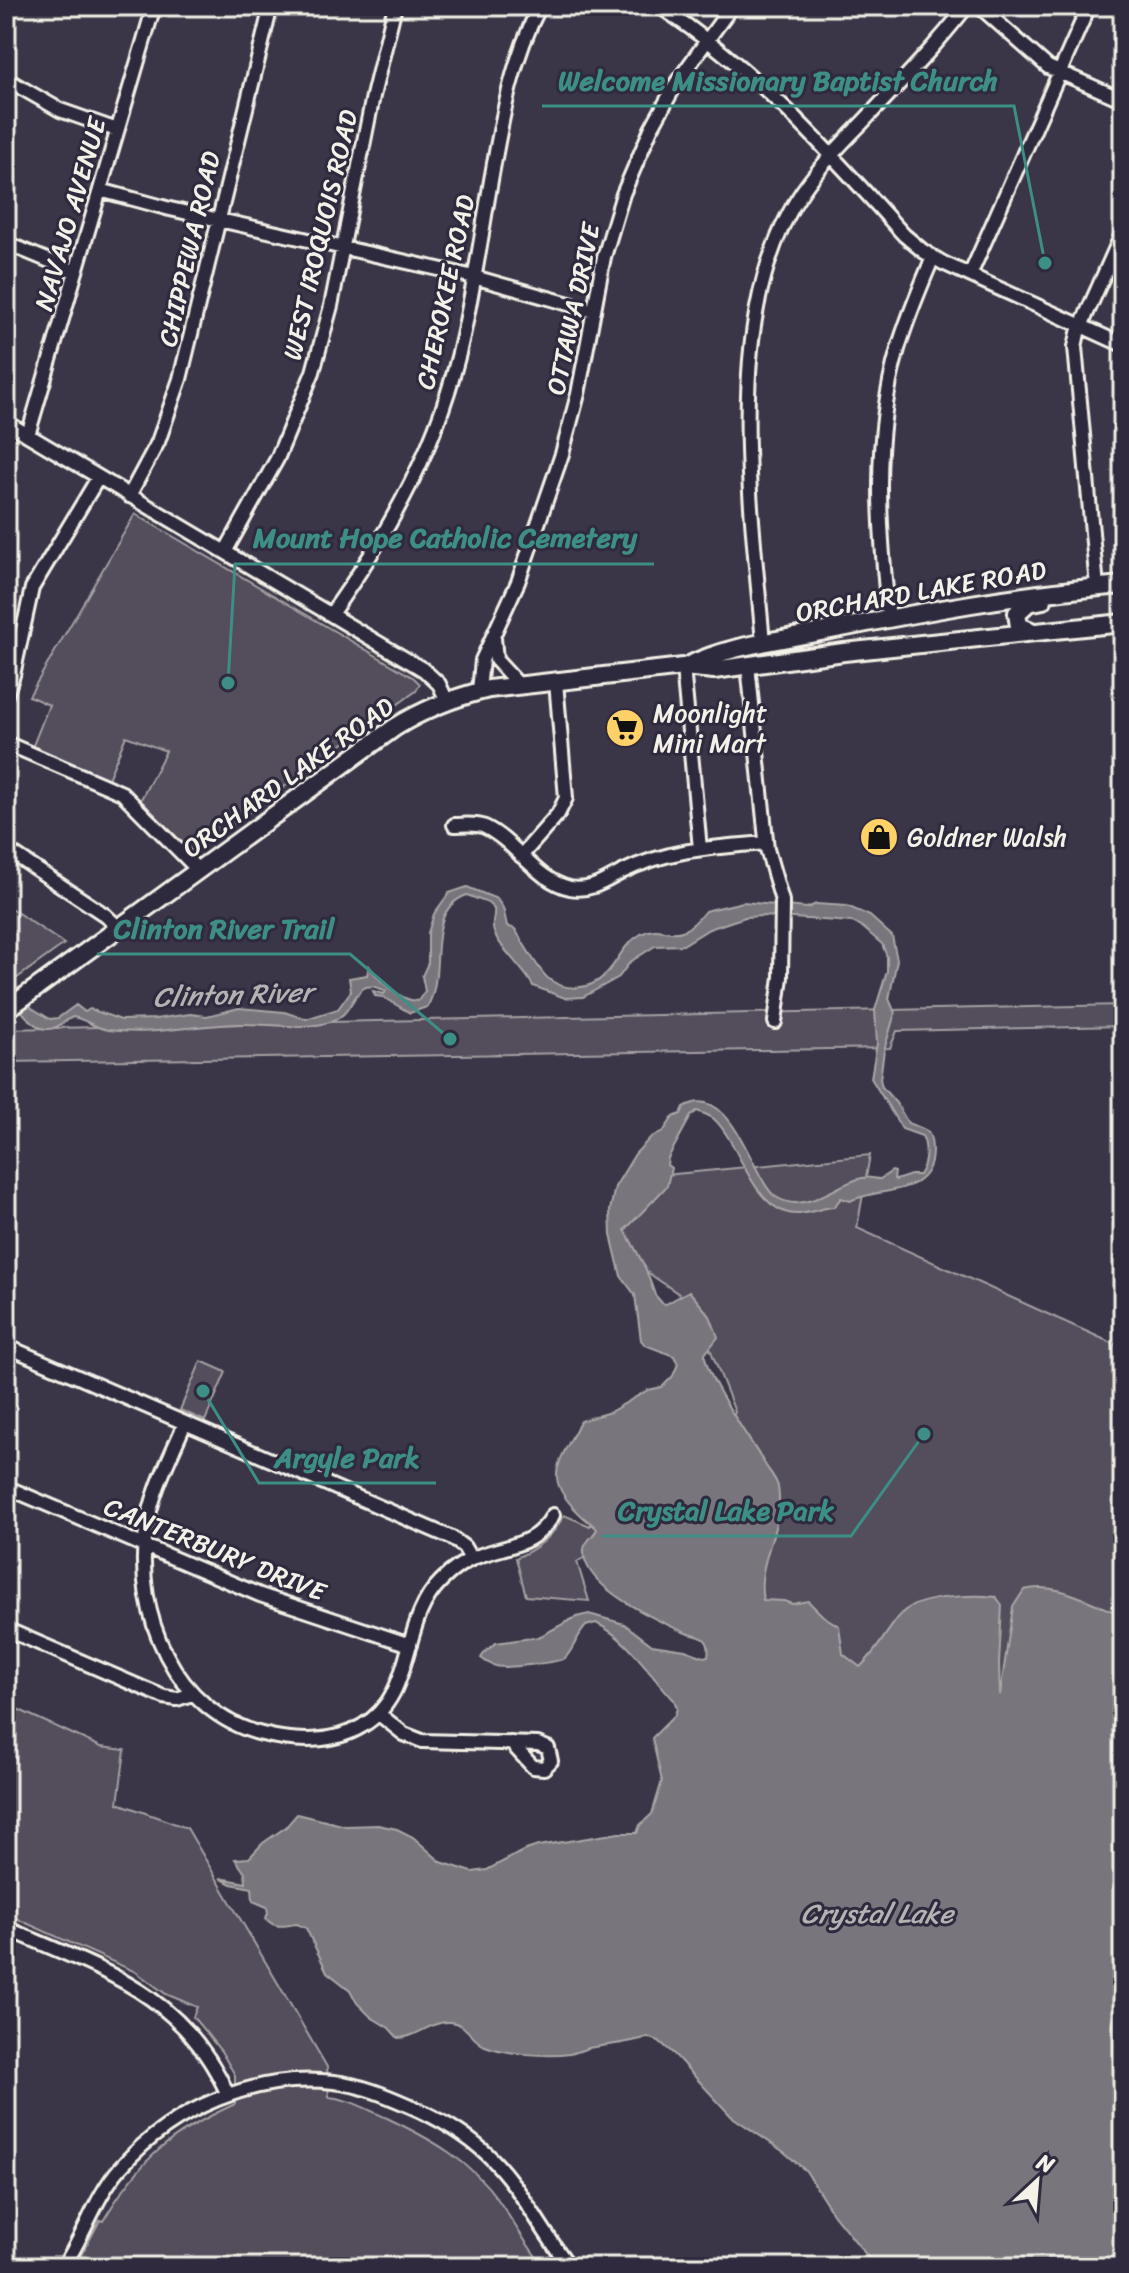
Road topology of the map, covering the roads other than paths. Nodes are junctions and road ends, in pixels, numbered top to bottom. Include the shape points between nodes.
1 (154, 6) edge
2 (271, 6) edge
3 (395, 6) edge
4 (540, 6) edge
5 (659, 6) edge
6 (732, 6) edge
7 (967, 6) edge
8 (979, 6) edge
9 (1089, 6) edge
10 (706, 39) junction
11 (1060, 73) junction
12 (6, 79) edge
13 (1123, 100) edge
14 (117, 130) junction
15 (832, 154) junction
16 (100, 190) junction
17 (219, 220) junction
18 (1123, 232) edge
19 (6, 243) edge
20 (342, 247) junction
21 (933, 257) junction
22 (76, 272) junction
23 (970, 275) junction
24 (474, 277) junction
25 (594, 311) junction
26 (1081, 326) junction
27 (1123, 345) edge
28 (6, 422) edge
29 (28, 435) junction
30 (98, 478) junction
31 (129, 496) junction
32 (225, 552) junction
33 (1123, 585) edge
34 (1097, 587) junction
35 (331, 614) junction
36 (1123, 617) edge
37 (889, 619) junction
38 (1123, 623) edge
39 (844, 627) junction
40 (1060, 628) junction
41 (1031, 631) junction
42 (494, 638) junction
43 (763, 643) junction
44 (844, 652) junction
45 (748, 665) junction
46 (683, 667) junction
47 (556, 682) junction
48 (519, 685) junction
49 (479, 691) junction
50 (6, 695) edge
51 (447, 701) junction
52 (6, 743) edge
53 (454, 825) dead end
54 (766, 843) junction
55 (6, 849) edge
56 (700, 849) junction
57 (521, 856) junction
58 (199, 871) junction
59 (120, 929) junction
60 (16, 1003) edge
61 (775, 1022) dead end
62 (6, 1346) edge
63 (185, 1423) junction
64 (6, 1487) edge
65 (553, 1515) dead end
66 (144, 1546) junction
67 (471, 1559) junction
68 (6, 1629) edge
69 (410, 1645) junction
70 (192, 1694) junction
71 (379, 1714) junction
72 (511, 1743) dead end
73 (6, 1928) edge
74 (228, 2095) junction
75 (66, 2267) edge
76 (570, 2267) edge

1 - 14 street, NAVAJO AVENUE
2 - 17 street, CHIPPEWA ROAD
3 - 20 street, WEST IROQUOIS ROAD
4 - 24 street, CHEROKEE ROAD via 504,107
5 - 10 street
6 - 10 street, OTTAWA DRIVE
7 - 15 street
8 - 11 street
9 - 11 street
10 - 15 street via 758,80
10 - 25 street, OTTAWA DRIVE via 672,90 637,160 616,216
11 - 13 street
11 - 23 street
12 - 14 street via 60,110
14 - 16 street, NAVAJO AVENUE
15 - 21 street via 904,235
15 - 43 street via 781,227 755,321 748,471
16 - 17 street
16 - 22 street, NAVAJO AVENUE
17 - 20 street
17 - 31 street, CHIPPEWA ROAD via 171,407
18 - 26 street
19 - 22 street
20 - 24 street
20 - 32 street, WEST IROQUOIS ROAD via 320,346 296,417
21 - 23 street
21 - 37 street via 897,352 883,423 879,506
22 - 29 street, NAVAJO AVENUE
23 - 26 street
24 - 25 street
24 - 35 street, CHEROKEE ROAD via 451,381 422,461 379,546
25 - 42 street, OTTAWA DRIVE via 553,484
26 - 27 street
26 - 34 street via 1075,347
28 - 29 street
29 - 30 street
30 - 31 street
30 - 50 street via 30,591
31 - 32 street
32 - 35 street
33 - 34 main road, ORCHARD LAKE ROAD
34 - 37 main road, ORCHARD LAKE ROAD
34 - 41 main road via 1089,595 1028,603 1016,620
35 - 51 street via 424,670
36 - 40 main road via 1070,622
37 - 39 main road, ORCHARD LAKE ROAD
38 - 40 main road, ORCHARD LAKE ROAD
39 - 43 main road, ORCHARD LAKE ROAD
39 - 44 main road
40 - 41 main road, ORCHARD LAKE ROAD
41 - 44 main road, ORCHARD LAKE ROAD
42 - 48 street via 496,660
42 - 49 street, OTTAWA DRIVE via 480,664
43 - 46 main road, ORCHARD LAKE ROAD via 711,654
44 - 45 main road, ORCHARD LAKE ROAD
45 - 46 main road, ORCHARD LAKE ROAD
45 - 54 street
46 - 47 main road, ORCHARD LAKE ROAD
46 - 56 street
47 - 48 main road, ORCHARD LAKE ROAD
47 - 57 street via 566,798
48 - 49 main road, ORCHARD LAKE ROAD
49 - 51 main road, ORCHARD LAKE ROAD
51 - 58 main road, ORCHARD LAKE ROAD via 394,728
52 - 58 street via 119,791
53 - 57 street via 485,828
54 - 56 street
54 - 61 street via 782,901
55 - 59 street
56 - 57 street via 652,858 582,889 553,881
58 - 59 main road, ORCHARD LAKE ROAD
59 - 60 main road, ORCHARD LAKE ROAD
62 - 63 street
63 - 66 street via 154,1498
63 - 67 street via 452,1538
64 - 66 street, CANTERBURY DRIVE
65 - 67 street via 525,1542
66 - 69 street, CANTERBURY DRIVE via 273,1600
66 - 70 street via 152,1620
67 - 69 street via 431,1592
68 - 70 street via 164,1697
69 - 71 street via 397,1688
70 - 71 street via 230,1721 281,1737 335,1737
71 - 72 street via 422,1741
73 - 74 street via 152,1998 197,2042
74 - 75 street via 188,2113 130,2157 105,2189
74 - 76 street via 277,2083 333,2082 377,2092 432,2116 498,2165

